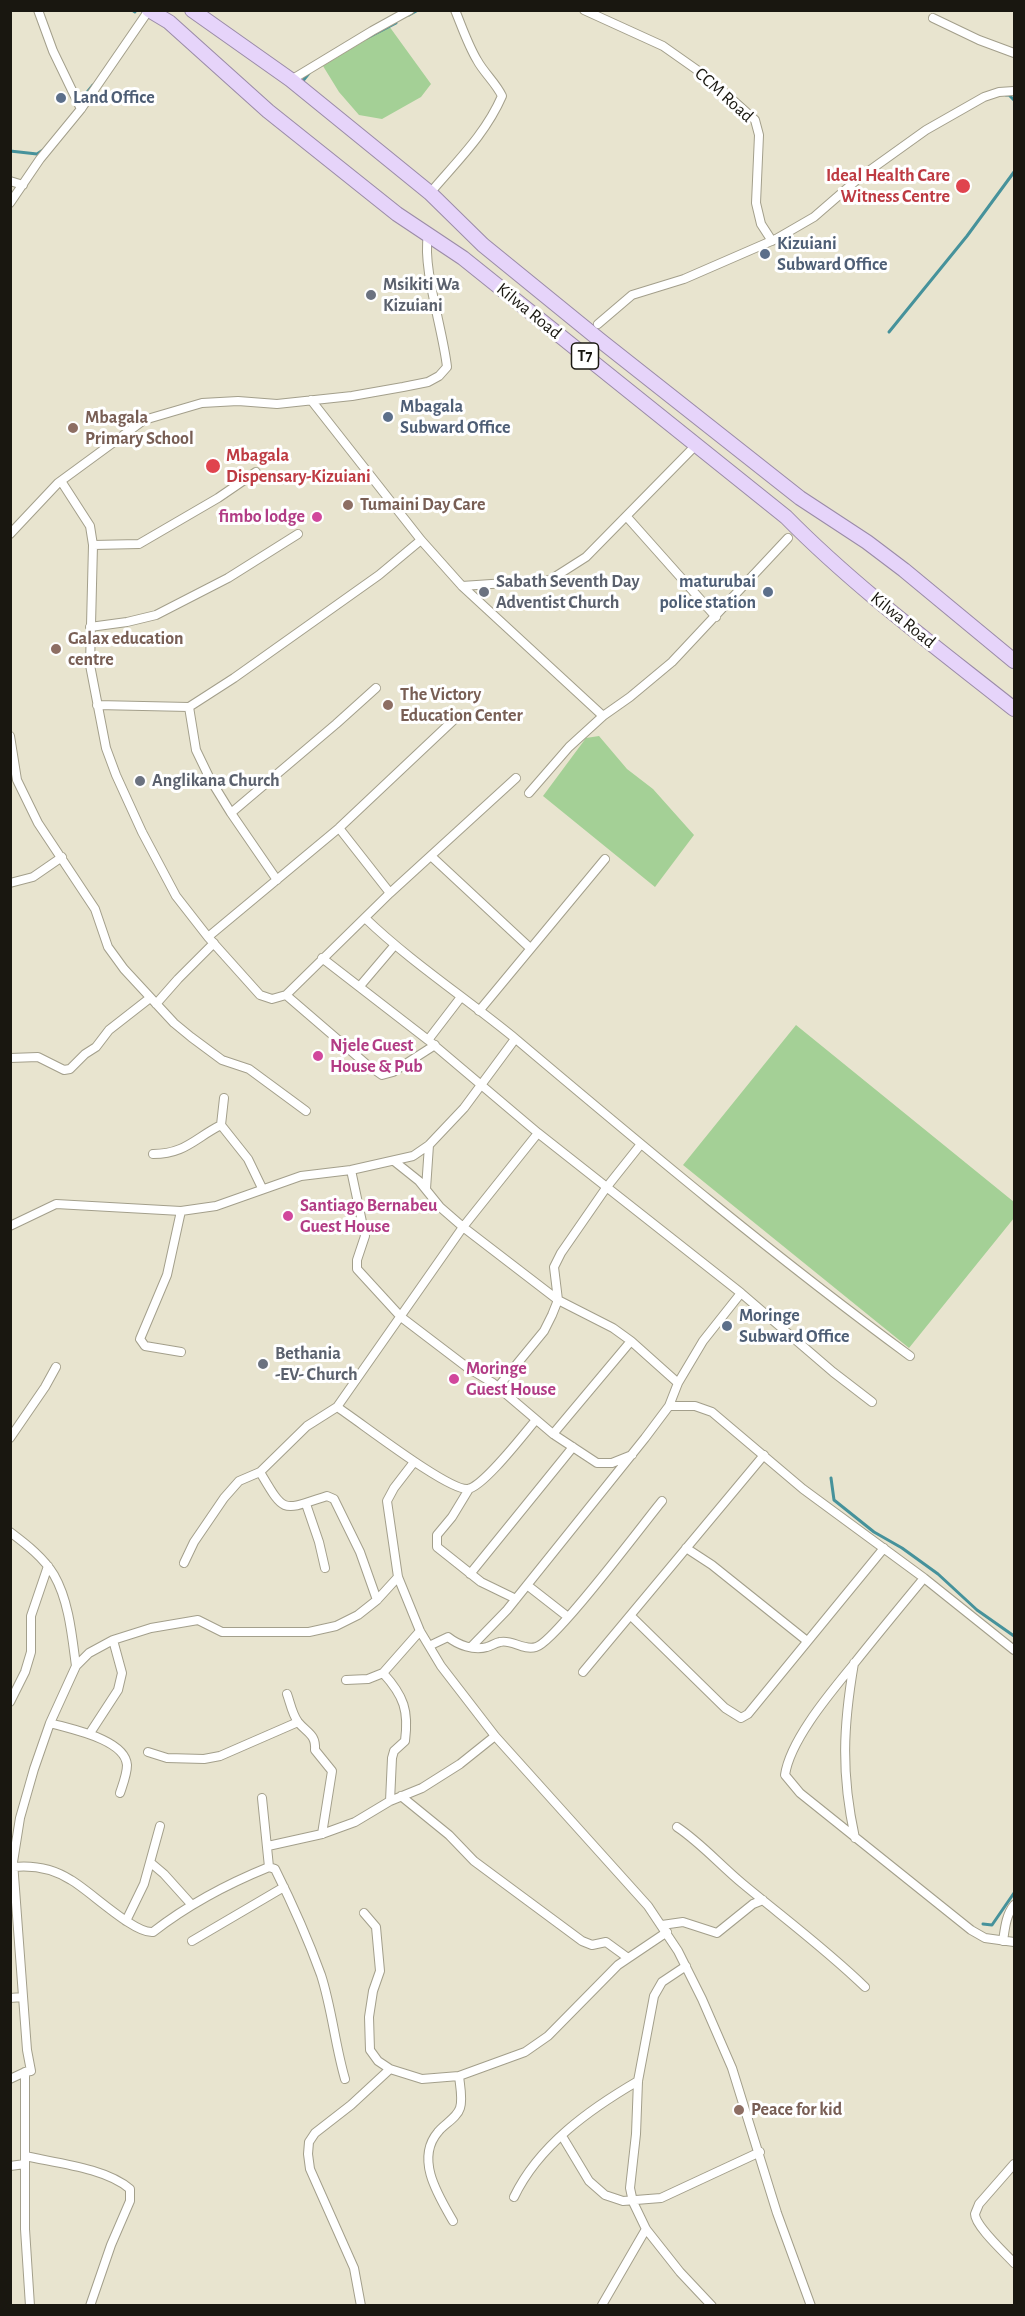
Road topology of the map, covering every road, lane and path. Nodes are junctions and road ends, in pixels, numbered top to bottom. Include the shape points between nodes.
1 (38, 10) edge
2 (149, 10) edge
3 (192, 10) edge
4 (410, 10) edge
5 (455, 10) edge
6 (584, 10) edge
7 (933, 18) dead end
8 (1014, 54) edge
9 (291, 80) junction
10 (1014, 91) edge
11 (81, 109) junction
12 (10, 181) edge
13 (23, 185) junction
14 (430, 194) junction
15 (10, 203) edge
16 (428, 235) junction
17 (772, 241) junction
18 (598, 324) dead end
19 (311, 400) junction
20 (696, 445) junction
21 (256, 472) dead end
22 (61, 481) junction
23 (627, 517) junction
24 (10, 534) edge
25 (298, 534) dead end
26 (788, 538) dead end
27 (422, 540) junction
28 (93, 544) junction
29 (462, 586) junction
30 (716, 617) junction
31 (90, 627) junction
32 (1014, 661) edge
33 (376, 687) dead end
34 (97, 705) junction
35 (189, 706) junction
36 (1014, 709) edge
37 (460, 714) dead end
38 (603, 716) junction
39 (10, 736) edge
40 (516, 778) dead end
41 (529, 792) dead end
42 (231, 813) junction
43 (339, 828) junction
44 (431, 856) junction
45 (62, 857) junction
46 (605, 859) dead end
47 (277, 880) junction
48 (10, 883) edge
49 (390, 893) junction
50 (365, 918) junction
51 (211, 940) junction
52 (394, 946) junction
53 (530, 948) junction
54 (322, 958) junction
55 (360, 986) junction
56 (286, 995) junction
57 (461, 998) junction
58 (153, 1001) junction
59 (479, 1011) junction
60 (515, 1039) junction
61 (431, 1043) junction
62 (10, 1058) edge
63 (480, 1085) junction
64 (224, 1098) dead end
65 (306, 1111) dead end
66 (221, 1125) junction
67 (538, 1134) junction
68 (641, 1144) junction
69 (429, 1145) junction
70 (153, 1154) dead end
71 (394, 1161) junction
72 (351, 1170) junction
73 (262, 1188) junction
74 (606, 1188) junction
75 (426, 1189) junction
76 (181, 1211) junction
77 (10, 1226) edge
78 (463, 1227) junction
79 (741, 1293) junction
80 (558, 1300) junction
81 (401, 1317) junction
82 (631, 1341) junction
83 (181, 1352) dead end
84 (910, 1356) dead end
85 (56, 1367) dead end
86 (678, 1383) junction
87 (498, 1387) junction
88 (872, 1402) dead end
89 (669, 1406) junction
90 (337, 1407) junction
91 (712, 1412) junction
92 (535, 1420) junction
93 (711, 1424) dead end
94 (553, 1434) junction
95 (10, 1438) edge
96 (573, 1446) junction
97 (632, 1455) junction
98 (764, 1455) junction
99 (414, 1462) junction
100 (260, 1472) junction
101 (469, 1489) junction
102 (662, 1501) dead end
103 (306, 1504) junction
104 (10, 1532) edge
105 (686, 1548) junction
106 (884, 1548) junction
107 (184, 1563) dead end
108 (48, 1566) junction
109 (324, 1568) dead end
110 (470, 1574) junction
111 (398, 1577) junction
112 (924, 1578) junction
113 (528, 1586) junction
114 (516, 1599) junction
115 (376, 1600) junction
116 (631, 1616) junction
117 (568, 1617) junction
118 (420, 1630) junction
119 (113, 1640) junction
120 (807, 1641) junction
121 (429, 1646) junction
122 (471, 1647) junction
123 (1014, 1650) edge
124 (854, 1663) junction
125 (76, 1666) junction
126 (583, 1672) dead end
127 (383, 1673) junction
128 (346, 1680) dead end
129 (287, 1694) dead end
130 (11, 1697) edge
131 (50, 1722) junction
132 (298, 1722) junction
133 (90, 1733) junction
134 (495, 1736) junction
135 (148, 1752) dead end
136 (120, 1793) dead end
137 (401, 1796) junction
138 (261, 1798) dead end
139 (390, 1801) junction
140 (160, 1826) dead end
141 (677, 1827) dead end
142 (322, 1834) junction
143 (856, 1838) junction
144 (268, 1846) junction
145 (151, 1863) junction
146 (12, 1864) edge
147 (269, 1867) junction
148 (284, 1887) junction
149 (763, 1900) junction
150 (191, 1904) junction
151 (1014, 1905) edge
152 (364, 1913) dead end
153 (126, 1921) junction
154 (664, 1928) junction
155 (192, 1941) dead end
156 (1003, 1941) junction
157 (1014, 1942) edge
158 (628, 1958) junction
159 (686, 1966) junction
160 (865, 1987) dead end
161 (23, 1997) junction
162 (10, 1998) edge
163 (390, 2069) junction
164 (25, 2072) junction
165 (459, 2076) junction
166 (10, 2079) edge
167 (345, 2079) dead end
168 (638, 2081) junction
169 (562, 2136) junction
170 (760, 2152) junction
171 (25, 2160) junction
172 (1014, 2164) edge
173 (10, 2166) edge
174 (514, 2197) dead end
175 (633, 2202) junction
176 (453, 2221) dead end
177 (646, 2229) junction
178 (1014, 2263) edge
179 (603, 2305) edge
180 (30, 2306) edge
181 (90, 2306) edge
182 (361, 2306) edge
183 (712, 2306) edge
184 (811, 2306) edge

1 - 11 street
2 - 11 street
2 - 16 highway, Kilwa Road / T7 via 170,22 268,111
3 - 9 highway, Kilwa Road / T7
4 - 9 street
5 - 14 street via 475,57 502,96 472,145
6 - 17 street, CCM Road via 663,46 707,77 755,120 759,135 756,203 761,224
7 - 8 street
9 - 14 highway, Kilwa Road / T7
10 - 17 street via 984,97 926,130 859,178 814,217
11 - 13 street
12 - 13 street
13 - 15 street
14 - 32 highway, Kilwa Road / T7 via 483,244 610,348 800,498 895,563
16 - 19 street via 427,254 444,340 445,371 428,382
16 - 20 highway, Kilwa Road / T7 via 463,258
17 - 18 street via 684,279 632,295
19 - 22 street via 278,404 238,400 202,403 144,420
19 - 27 street
20 - 23 street
20 - 36 highway, Kilwa Road / T7 via 786,517 876,600
21 - 28 street via 139,544
22 - 24 street
22 - 28 street via 90,526
23 - 29 street via 586,556 550,580
23 - 30 street
25 - 31 street via 228,578 156,615
26 - 30 street
27 - 29 street
27 - 35 street via 379,575
28 - 31 street
29 - 38 street
30 - 38 street via 672,662
31 - 34 street via 90,665
33 - 42 street
34 - 35 street
34 - 51 street via 106,748 142,832 176,896
35 - 42 street via 196,750
37 - 43 street
38 - 41 street
39 - 45 street via 18,780 38,823
40 - 44 street
42 - 47 street
43 - 47 street
43 - 49 street
44 - 49 street
44 - 53 street
45 - 48 street via 33,877
45 - 58 street via 95,909 108,947
46 - 53 street
47 - 51 street
49 - 50 street
50 - 52 street
50 - 54 street
51 - 56 street via 260,995 272,999
51 - 58 street
52 - 55 street
52 - 57 street
53 - 59 street
54 - 55 street
54 - 56 street
55 - 61 street
56 - 61 street via 382,1075 393,1072
57 - 59 street
57 - 61 street
58 - 62 street via 109,1030 70,1069 64,1070 38,1057
58 - 65 street via 214,1055 249,1070
59 - 60 street
60 - 63 street
60 - 68 street
61 - 63 street
63 - 67 street
63 - 69 street
64 - 66 street
66 - 70 street via 183,1149
66 - 73 street via 248,1159
67 - 74 street
67 - 78 street
68 - 74 street
68 - 84 street
69 - 71 street via 413,1156
69 - 75 street
71 - 72 street
71 - 75 street
72 - 73 street via 300,1176
72 - 81 street via 365,1236 357,1269
73 - 76 street via 216,1206
74 - 79 street
74 - 80 street via 554,1267
75 - 78 street
76 - 77 street via 56,1204
76 - 83 street via 167,1275 140,1339 145,1346
78 - 80 street
78 - 81 street
79 - 86 street via 703,1341
79 - 88 street
80 - 82 street
80 - 87 street via 544,1331
81 - 87 street
81 - 90 street
82 - 86 street
82 - 94 street
85 - 95 street
86 - 89 street
87 - 92 street
89 - 91 street via 695,1406
89 - 97 street
90 - 99 street
90 - 100 street via 307,1426
91 - 93 street
91 - 98 street
92 - 94 street
92 - 101 street via 505,1457
94 - 96 street
96 - 97 street via 597,1463 612,1463
96 - 110 street
97 - 113 street
98 - 105 street
98 - 106 street
99 - 101 street via 457,1487
99 - 111 street via 387,1501
100 - 103 street via 277,1502 284,1506
100 - 107 street via 239,1481 224,1498
101 - 110 street via 437,1535 437,1546
102 - 117 street
103 - 109 street via 320,1542
103 - 115 street via 327,1496 334,1499 360,1552
104 - 108 street
105 - 116 street
105 - 120 street
106 - 112 street
106 - 120 street
108 - 125 street via 65,1605
108 - 130 street via 31,1616 31,1652
110 - 114 street
111 - 115 street
111 - 118 street
112 - 123 street
112 - 124 street
113 - 114 street
113 - 117 street
114 - 122 street
115 - 119 street via 336,1626 309,1632 222,1632 198,1620
116 - 120 street via 720,1703 741,1718
116 - 126 street
117 - 122 street via 538,1647 501,1641 486,1648
118 - 121 street
118 - 127 street
119 - 125 street via 89,1653
119 - 133 street via 122,1673 118,1690
121 - 122 street via 448,1637
121 - 134 street
124 - 143 street via 844,1756 847,1798
124 - 143 street via 811,1720 785,1775 800,1793
125 - 131 street
127 - 128 street via 368,1679
127 - 139 street via 404,1702 407,1728 405,1741 392,1758
129 - 132 street
131 - 133 street
131 - 146 street via 20,1818
132 - 135 street via 212,1757 167,1758
132 - 142 street via 311,1732 315,1750 332,1771
133 - 136 street via 122,1752 127,1762
134 - 137 street via 429,1784
134 - 154 street
137 - 139 street
137 - 158 street via 474,1861 574,1935 592,1945 606,1942
138 - 144 street
139 - 142 street via 355,1822
140 - 145 street
141 - 149 street
142 - 144 street
143 - 156 street via 971,1930 985,1938
144 - 147 street
145 - 150 street
145 - 153 street
146 - 153 street via 50,1870 70,1879
146 - 161 street
147 - 148 street via 275,1869
147 - 150 street
148 - 155 street
148 - 167 street via 320,1975
149 - 154 street via 717,1933 683,1922
149 - 160 street
150 - 153 street via 153,1932
151 - 156 street
152 - 163 street via 376,1927 380,1971 369,2017 370,2050
154 - 158 street
154 - 159 street
156 - 157 street
158 - 165 street via 548,2036 525,2052
159 - 168 street via 662,1982 654,1996
159 - 170 street via 732,2068
161 - 162 street
161 - 164 street via 31,2071
163 - 165 street via 422,2079
163 - 182 street via 309,2142 310,2169 354,2268
164 - 166 street
164 - 171 street
165 - 176 street via 460,2109 436,2133 429,2159 432,2181
168 - 169 street
168 - 175 street via 630,2174
169 - 174 street via 535,2162
169 - 175 street via 582,2173 596,2188 614,2200
170 - 175 street via 661,2198
170 - 184 street
171 - 173 street
171 - 180 street
171 - 181 street via 92,2171 130,2188 130,2201
172 - 178 street via 975,2212 985,2231
175 - 177 street
177 - 179 street
177 - 183 street

